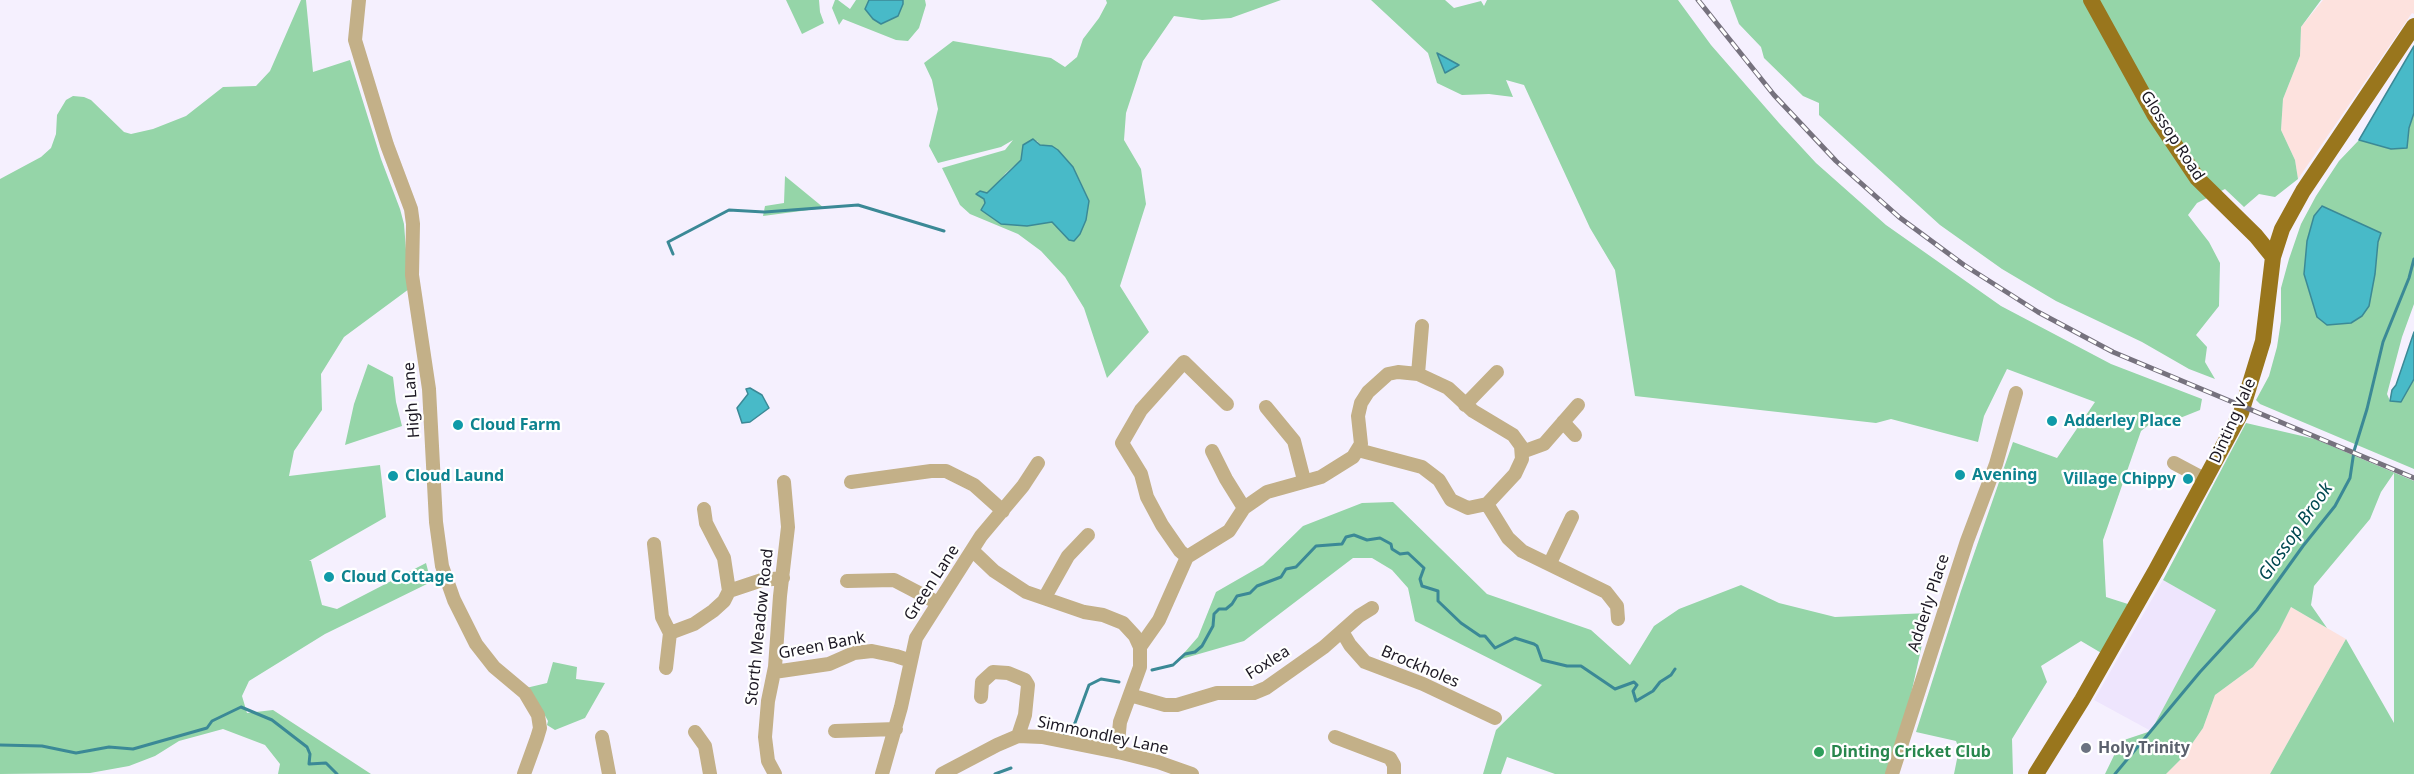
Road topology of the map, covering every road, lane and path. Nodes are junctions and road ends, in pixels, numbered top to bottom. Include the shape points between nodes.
1 (359, 0) edge
2 (2091, 0) edge
3 (2414, 26) edge
4 (2274, 257) junction
5 (1422, 326) dead end
6 (1497, 372) dead end
7 (1418, 374) junction
8 (2016, 393) dead end
9 (1227, 404) dead end
10 (1465, 405) junction
11 (1578, 405) dead end
12 (1273, 408) dead end
13 (1563, 422) junction
14 (1575, 435) dead end
15 (1358, 450) junction
16 (1212, 451) dead end
17 (1522, 452) junction
18 (1038, 463) dead end
19 (2174, 463) dead end
20 (1304, 480) junction
21 (2206, 480) junction
22 (784, 482) dead end
23 (851, 482) dead end
24 (1487, 504) junction
25 (1244, 508) junction
26 (704, 509) dead end
27 (1003, 511) junction
28 (1572, 517) dead end
29 (1088, 535) dead end
30 (654, 544) dead end
31 (973, 551) junction
32 (1187, 556) junction
33 (1550, 563) junction
34 (783, 578) junction
35 (847, 581) dead end
36 (729, 591) junction
37 (1045, 597) junction
38 (938, 603) junction
39 (1372, 608) dead end
40 (1618, 619) dead end
41 (670, 633) junction
42 (1343, 633) junction
43 (1140, 647) junction
44 (911, 662) junction
45 (666, 668) dead end
46 (774, 672) junction
47 (1130, 696) junction
48 (981, 697) dead end
49 (1495, 718) dead end
50 (896, 729) junction
51 (835, 731) dead end
52 (696, 732) dead end
53 (1018, 736) junction
54 (602, 737) dead end
55 (1335, 737) dead end
56 (1117, 752) junction
57 (524, 774) edge
58 (609, 774) edge
59 (710, 774) edge
60 (774, 774) edge
61 (882, 774) edge
62 (942, 774) edge
63 (1192, 774) edge
64 (1394, 774) edge
65 (1892, 774) edge
66 (2036, 774) edge

1 - 57 street, High Lane via 355,40 411,209 412,275 429,389 442,566 476,644 494,667 525,693 538,715 540,728
2 - 4 main road, Glossop Road via 2154,114 2197,178
3 - 4 main road, Dinting Vale via 2303,191 2282,230
4 - 21 main road, Dinting Vale via 2258,362 2241,413
5 - 7 street
6 - 10 street
7 - 10 street via 1449,388
7 - 15 street via 1388,374 1368,392 1358,416
8 - 65 street, Adderly Place
9 - 32 street via 1184,362 1141,410 1122,443 1162,525
10 - 17 street via 1512,435
11 - 13 street
12 - 20 street via 1294,441
13 - 14 street
13 - 17 street via 1544,444
15 - 20 street via 1349,461 1321,477
15 - 24 street via 1422,467 1439,480 1459,506
16 - 25 street
17 - 24 street via 1515,474
18 - 27 street, Green Lane
19 - 21 street
20 - 25 street via 1267,492
21 - 66 main road, Dinting Vale
22 - 34 street, Storth Meadow Road via 788,527
23 - 27 street via 946,471 974,485
24 - 33 street via 1508,538 1522,551
25 - 32 street via 1229,531
26 - 36 street via 706,523 724,558
27 - 31 street, Green Lane
28 - 33 street
29 - 37 street via 1068,556
30 - 41 street via 662,617
31 - 37 street via 1026,592
31 - 38 street, Green Lane
32 - 43 street via 1159,620
33 - 40 street via 1606,592 1617,606
34 - 36 street
34 - 46 street, Storth Meadow Road
35 - 38 street via 894,580
36 - 41 street via 724,602 694,624
37 - 43 street via 1124,623
38 - 44 street, Green Lane via 916,638
39 - 42 street, Foxlea
41 - 45 street
42 - 47 street, Foxlea via 1254,693 1217,693 1171,705
42 - 49 street, Brockholes via 1365,662
43 - 47 street via 1140,667
44 - 46 street, Green Bank via 872,651 855,653 829,664
44 - 50 street, Green Lane
46 - 60 street, Storth Meadow Road via 765,737
47 - 56 street via 1119,722
48 - 53 street via 982,682 993,672 1008,673 1034,685 1025,701
50 - 51 street
50 - 61 street, Green Lane
52 - 59 street via 705,746
53 - 56 street, Simmondley Lane
53 - 62 street, Simmondley Lane
54 - 58 street
55 - 64 street via 1390,758
56 - 63 street, Simmondley Lane

